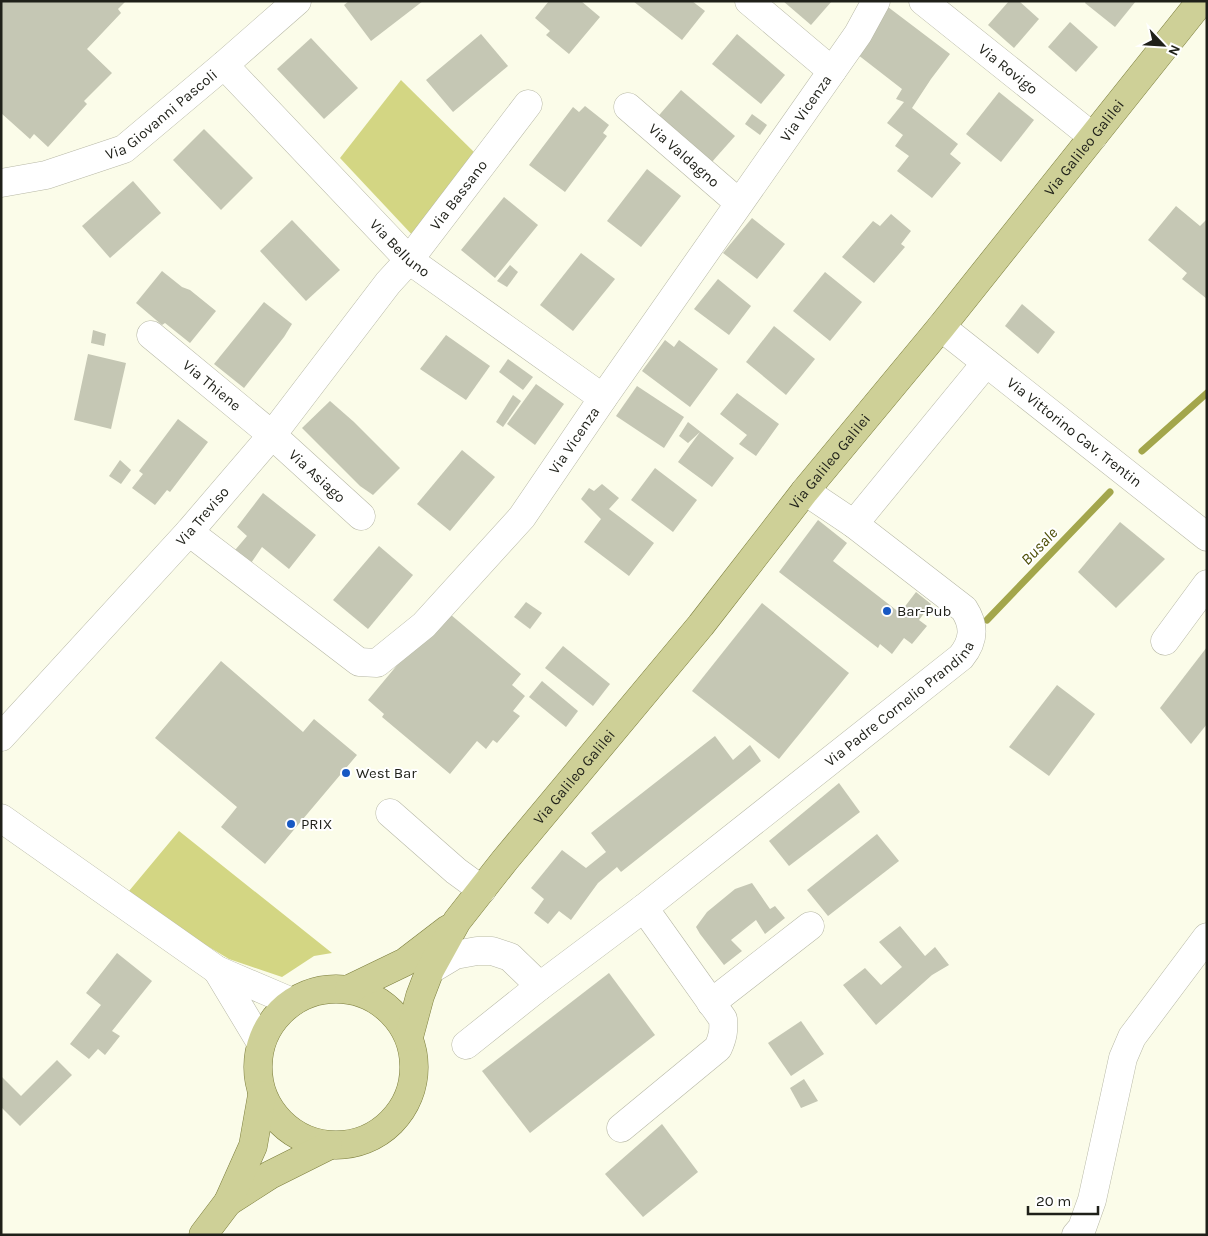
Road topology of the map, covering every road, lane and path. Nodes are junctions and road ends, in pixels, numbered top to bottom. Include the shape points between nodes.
1 (297, 1) edge
2 (749, 1) edge
3 (876, 1) edge
4 (924, 1) edge
5 (1201, 1) edge
6 (224, 65) junction
7 (832, 71) junction
8 (528, 104) dead end
9 (628, 107) dead end
10 (1093, 137) junction
11 (1, 183) edge
12 (739, 203) junction
13 (409, 260) junction
14 (388, 283) joint
15 (941, 327) junction
16 (151, 336) dead end
17 (986, 362) junction
18 (603, 398) junction
19 (272, 435) junction
20 (805, 491) junction
21 (362, 516) dead end
22 (854, 524) junction
23 (189, 532) junction
24 (1207, 537) edge
25 (1207, 584) edge
26 (1165, 641) dead end
27 (1, 737) edge
28 (390, 813) dead end
29 (1, 818) edge
30 (482, 890) junction
31 (644, 908) junction
32 (457, 922) junction
33 (810, 926) dead end
34 (1207, 937) edge
35 (217, 970) junction
36 (430, 970) junction
37 (540, 986) junction
38 (349, 989) junction
39 (292, 1002) junction
40 (712, 1003) junction
41 (409, 1037) junction
42 (261, 1043) junction
43 (466, 1045) dead end
44 (262, 1095) junction
45 (620, 1128) dead end
46 (328, 1146) junction
47 (228, 1202) junction
48 (203, 1235) edge
49 (1076, 1235) edge

1 - 6 street, Via Giovanni Pascoli
2 - 7 street
3 - 7 street, Via Vicenza
4 - 10 street, Via Rovigo
5 - 10 main road, Via Galileo Galilei
6 - 11 street, Via Giovanni Pascoli via 124,149 46,175
6 - 13 street, Via Belluno
7 - 12 street, Via Vicenza
8 - 13 street, Via Bassano
9 - 12 street, Via Valdagno
10 - 15 main road, Via Galileo Galilei
12 - 18 street, Via Vicenza
13 - 14 street, Via Bassano
13 - 18 street, Via Belluno
14 - 19 street, Via Treviso
15 - 17 street, Via Vittorino Cav. Trentin
15 - 20 main road, Via Galileo Galilei
16 - 19 street, Via Thiene
17 - 22 street
17 - 24 street, Via Vittorino Cav. Trentin
18 - 23 street, Via Vicenza via 522,517 424,625 377,663 359,662
19 - 21 street, Via Asiago
19 - 23 street, Via Treviso
20 - 22 street, Via Padre Cornelio Prandina
20 - 30 main road, Via Galileo Galilei via 701,625
22 - 31 street, Via Padre Cornelio Prandina via 964,609 972,626 967,650
23 - 27 street, Via Treviso
25 - 26 street
28 - 30 street
29 - 35 street
30 - 32 main road, Via Galileo Galilei
31 - 37 street, Via Padre Cornelio Prandina
31 - 40 street
32 - 36 main road, Via Galileo Galilei
32 - 38 main road, Via Galileo Galilei via 405,962
33 - 40 street
34 - 49 street via 1132,1037 1122,1058 1092,1200 1082,1228
35 - 39 street
35 - 42 street
36 - 37 street via 455,955 492,952 510,957
36 - 41 main road, Via Galileo Galilei
37 - 43 street, Via Padre Cornelio Prandina
38 - 39 main road via 310,993
38 - 41 main road via 374,998 395,1015
39 - 42 main road via 273,1020
40 - 45 street via 723,1019 724,1030 718,1048
41 - 46 main road via 415,1063 412,1090 399,1115 380,1133 355,1144
42 - 44 main road via 258,1069
44 - 46 main road via 272,1114 288,1130 307,1141
44 - 47 main road via 253,1146
46 - 47 main road via 270,1175
47 - 48 main road

